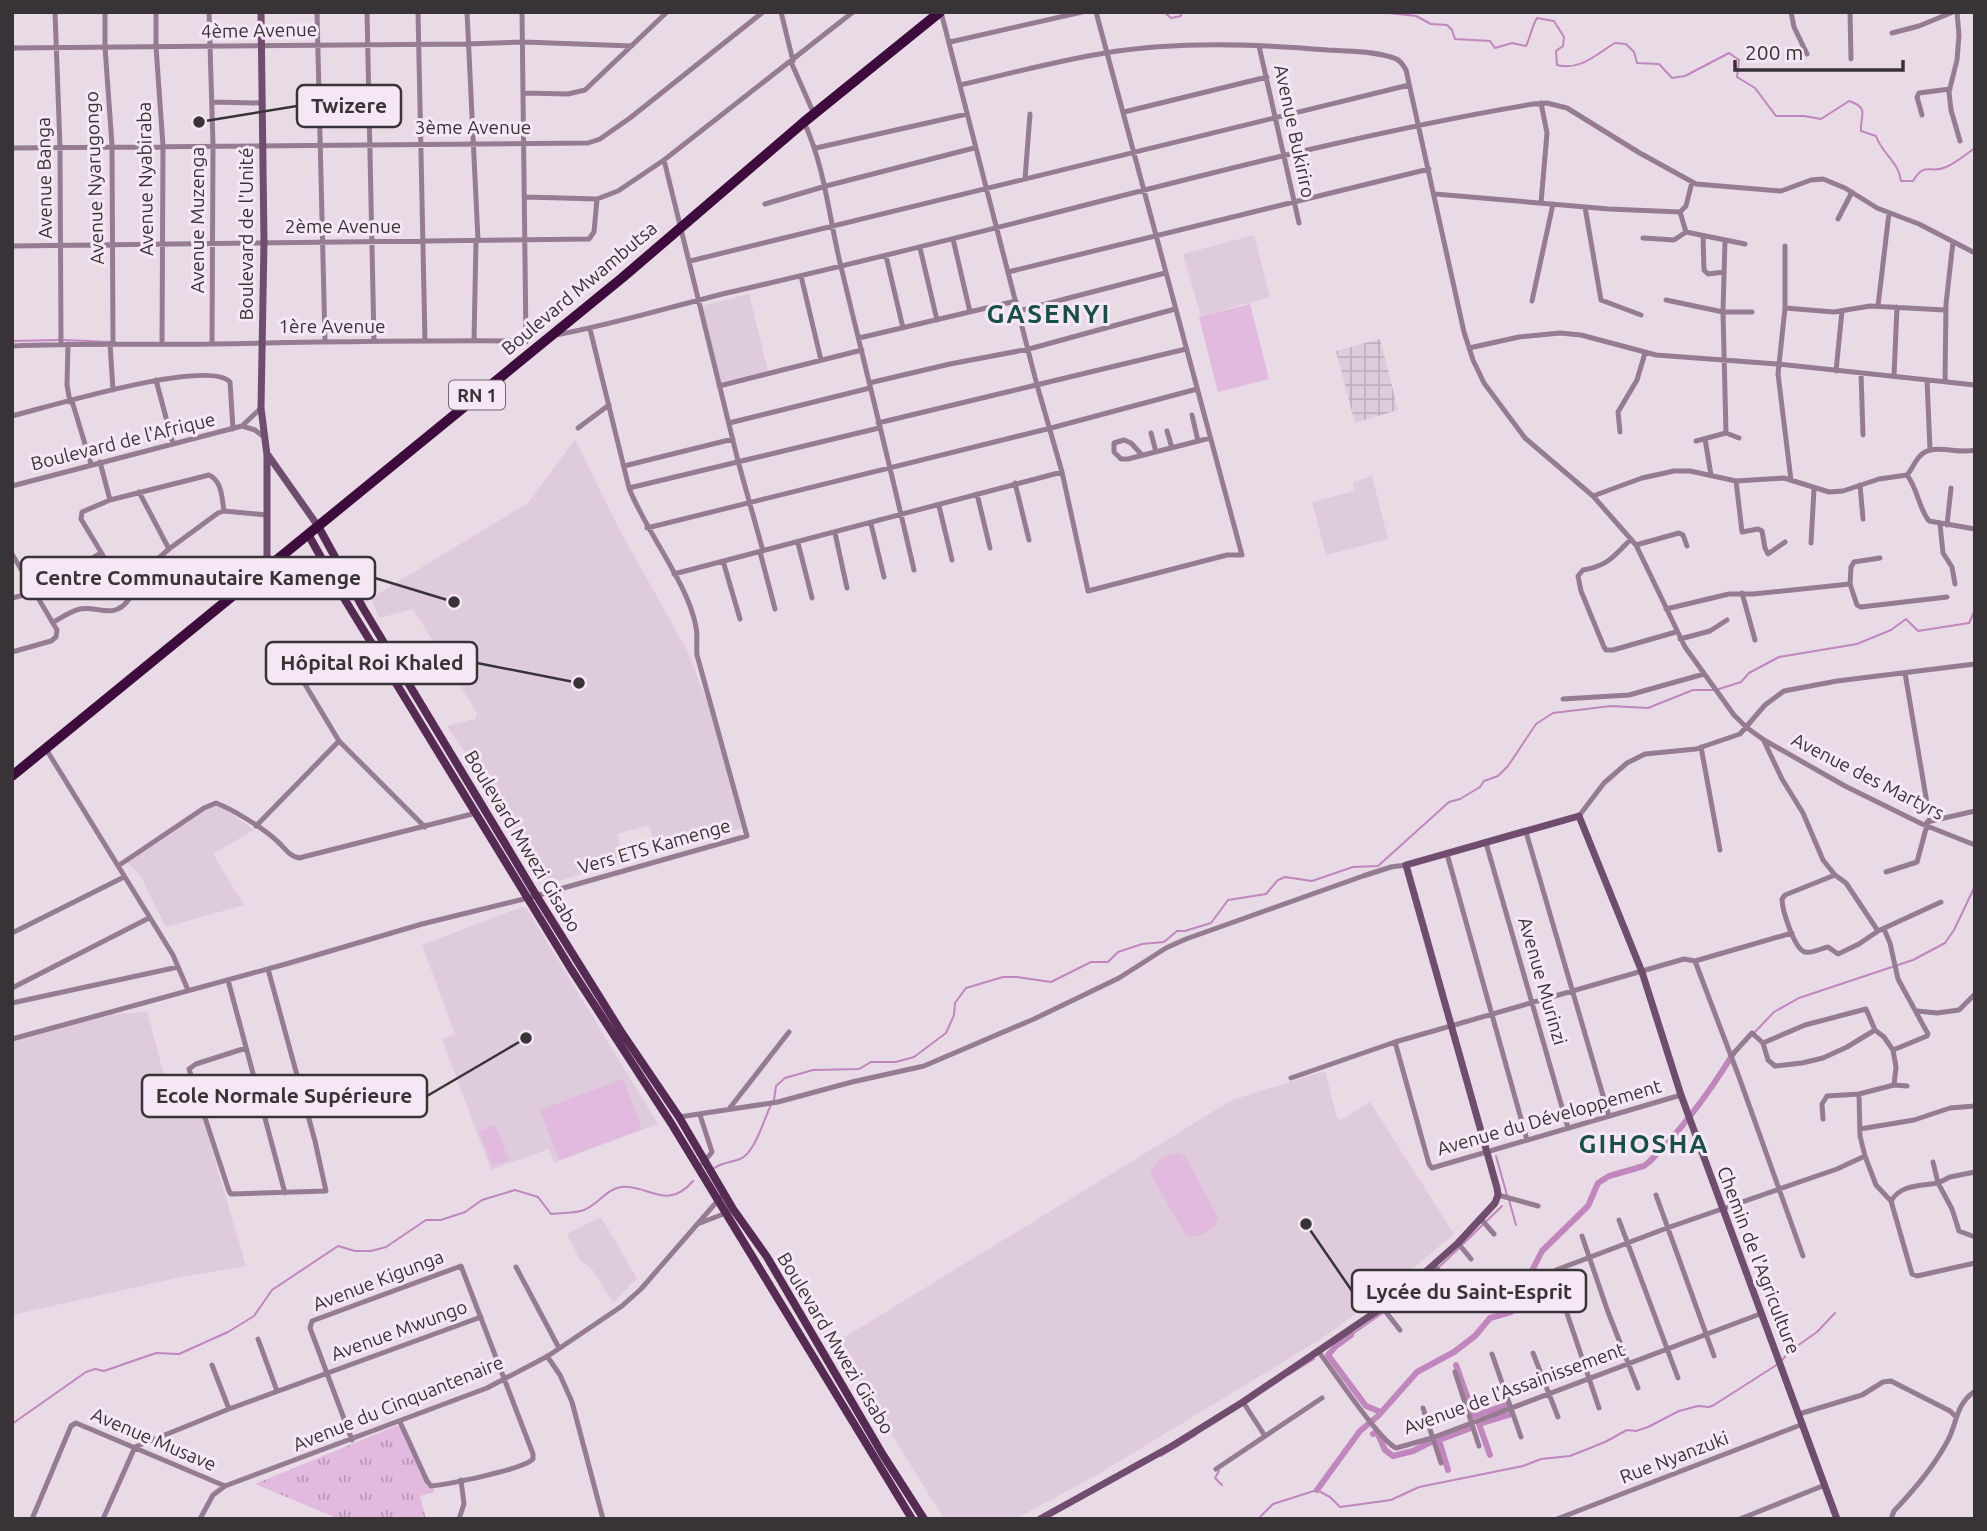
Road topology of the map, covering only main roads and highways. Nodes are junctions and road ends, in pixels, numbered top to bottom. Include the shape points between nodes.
1 (940, 12) edge
2 (318, 526) junction
3 (308, 534) junction
4 (436, 728) junction
5 (428, 733) junction
6 (12, 776) edge
7 (481, 810) junction
8 (532, 896) junction
9 (721, 1197) junction
10 (729, 1211) junction
11 (831, 1368) junction
12 (822, 1373) junction
13 (912, 1519) edge
14 (924, 1519) edge

1 - 2 highway, Boulevard Mwambutsa / RN 1 via 550,336 530,345
2 - 3 highway, Boulevard Mwambutsa / RN 1
2 - 4 main road, Boulevard Mwezi Gisabo
3 - 5 main road, Boulevard Mwezi Gisabo
3 - 6 highway, Boulevard Mwambutsa / RN 1
4 - 5 main road
4 - 7 main road, Boulevard Mwezi Gisabo
5 - 7 main road, Boulevard Mwezi Gisabo
7 - 8 main road, Boulevard Mwezi Gisabo
8 - 9 main road, Boulevard Mwezi Gisabo via 571,969 711,1189
8 - 9 main road, Boulevard Mwezi Gisabo via 679,1117 719,1184
9 - 10 main road, Boulevard Mwezi Gisabo
10 - 11 main road, Boulevard Mwezi Gisabo via 766,1256
10 - 12 main road, Boulevard Mwezi Gisabo
11 - 12 main road
11 - 14 main road, Boulevard Mwezi Gisabo
12 - 13 main road, Boulevard Mwezi Gisabo

